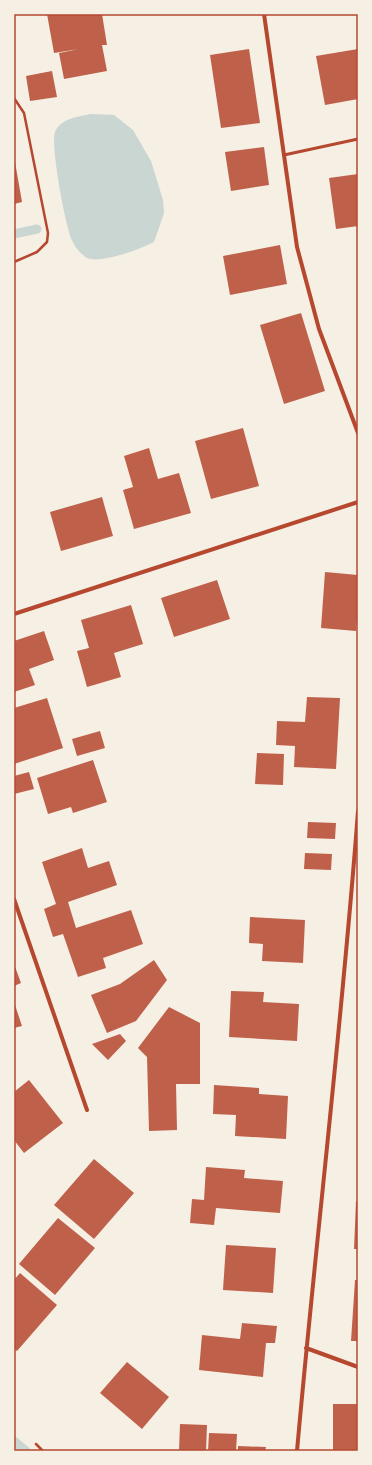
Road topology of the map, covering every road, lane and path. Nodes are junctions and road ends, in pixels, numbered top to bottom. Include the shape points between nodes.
1 (264, 14) edge
2 (14, 98) edge
3 (358, 139) edge
4 (284, 155) junction
5 (14, 262) edge
6 (358, 433) edge
7 (358, 502) edge
8 (14, 614) edge
9 (358, 811) edge
10 (14, 899) edge
11 (87, 1110) dead end
12 (306, 1348) junction
13 (358, 1368) edge
14 (36, 1444) dead end
15 (42, 1451) edge
16 (297, 1451) edge

1 - 4 street
2 - 5 path via 24,113 48,233 47,242 37,252
3 - 4 lane
4 - 6 street via 299,255 319,329
7 - 8 street
9 - 12 street via 350,916
10 - 11 street
12 - 13 street
12 - 16 street
14 - 15 path

